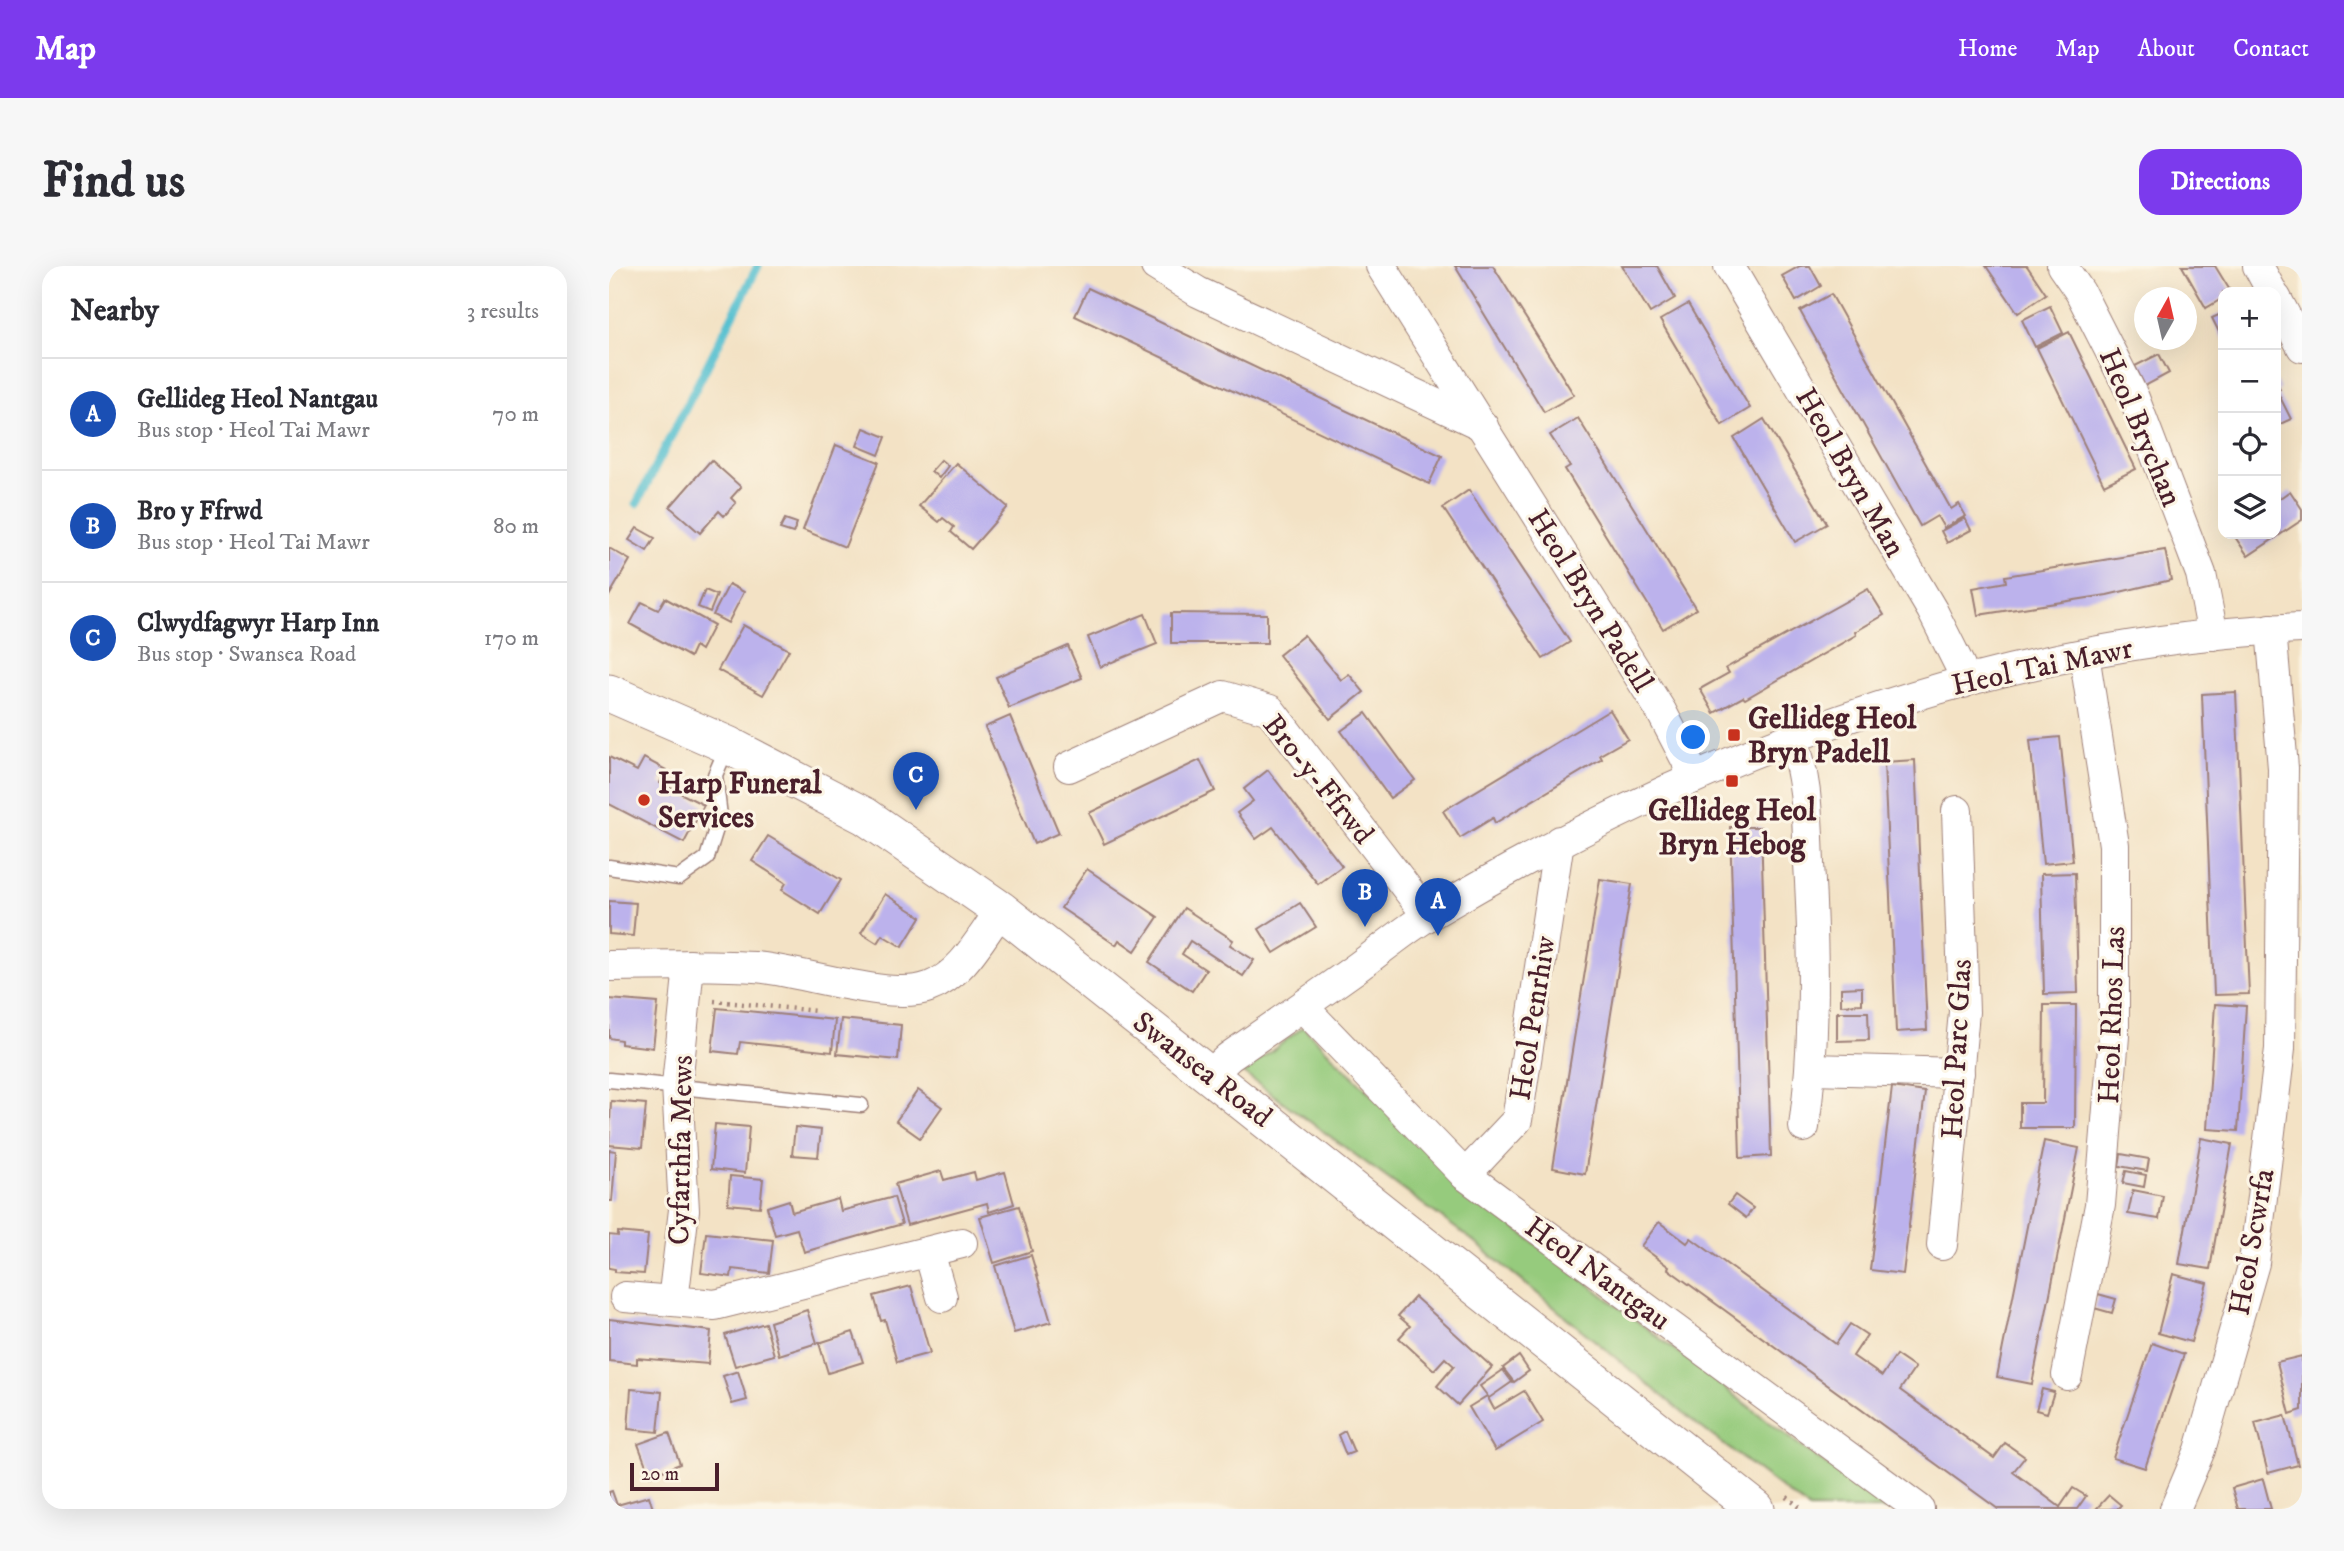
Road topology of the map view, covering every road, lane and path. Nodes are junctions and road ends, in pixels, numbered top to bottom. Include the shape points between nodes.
1 (1156, 266) edge
2 (1381, 266) edge
3 (1729, 266) edge
4 (2062, 266) edge
5 (2258, 266) edge
6 (2270, 287) edge
7 (2281, 307) edge
8 (2302, 347) edge
9 (1483, 426) junction
10 (2302, 628) edge
11 (2271, 629) junction
12 (2213, 635) junction
13 (2084, 654) junction
14 (1963, 683) junction
15 (609, 693) edge
16 (1791, 736) junction
17 (728, 745) junction
18 (1069, 767) dead end
19 (1691, 778) junction
20 (1957, 811) dead end
21 (1559, 841) junction
22 (609, 867) edge
23 (1001, 910) junction
24 (1428, 916) junction
25 (689, 965) junction
26 (609, 966) edge
27 (686, 998) junction
28 (1303, 1007) junction
29 (818, 1012) dead end
30 (1812, 1069) junction
31 (1959, 1073) junction
32 (1211, 1074) junction
33 (609, 1080) edge
34 (677, 1085) junction
35 (861, 1105) dead end
36 (1804, 1127) dead end
37 (1465, 1175) junction
38 (962, 1242) dead end
39 (1942, 1245) dead end
40 (929, 1252) junction
41 (625, 1297) dead end
42 (942, 1297) dead end
43 (673, 1301) junction
44 (2067, 1375) dead end
45 (1756, 1509) edge
46 (1919, 1509) edge
47 (2175, 1509) edge

1 - 9 street via 1199,292
2 - 9 street, Heol Bryn Padell
3 - 14 street, Heol Bryn Man via 1932,610 1960,666
4 - 12 street, Heol Brychan via 2134,398 2201,574
5 - 6 street
7 - 8 street
9 - 19 street, Heol Bryn Padell via 1661,711
10 - 11 street, Heol Tai Mawr
11 - 12 street, Heol Tai Mawr
11 - 47 street, Heol Scwrfa via 2283,768 2280,1049 2254,1264 2200,1450
12 - 13 street, Heol Tai Mawr
13 - 14 street, Heol Tai Mawr
13 - 44 street, Heol Rhos Las via 2114,845 2114,1036 2100,1205
14 - 16 street, Heol Tai Mawr via 1872,706
15 - 17 street, Swansea Road
16 - 19 street, Heol Tai Mawr
16 - 30 street via 1804,774 1812,916
17 - 22 lane via 715,775 720,816 707,858 679,878
17 - 23 street, Swansea Road via 865,816
18 - 24 street, Bro-y-Ffrwd via 1223,696 1270,710
19 - 21 street, Heol Tai Mawr
20 - 31 street, Heol Parc Glas via 1964,1012
21 - 24 street, Heol Tai Mawr
21 - 37 street, Heol Penrhiw via 1517,1120
23 - 25 street via 947,979 927,989 864,986 754,967
23 - 32 street, Swansea Road
24 - 28 street, Heol Tai Mawr
25 - 26 street
25 - 27 street, Cyfarthfa Mews
27 - 29 path
27 - 34 street, Cyfarthfa Mews
28 - 32 street, Heol Tai Mawr
28 - 37 street, Heol Nantgau
30 - 31 street
30 - 36 street
31 - 39 street, Heol Parc Glas
32 - 45 street, Swansea Road
33 - 34 lane
34 - 35 lane
34 - 43 street, Cyfarthfa Mews via 684,1210
37 - 46 street, Heol Nantgau
38 - 40 street
40 - 42 street
40 - 43 street via 715,1305
41 - 43 street

